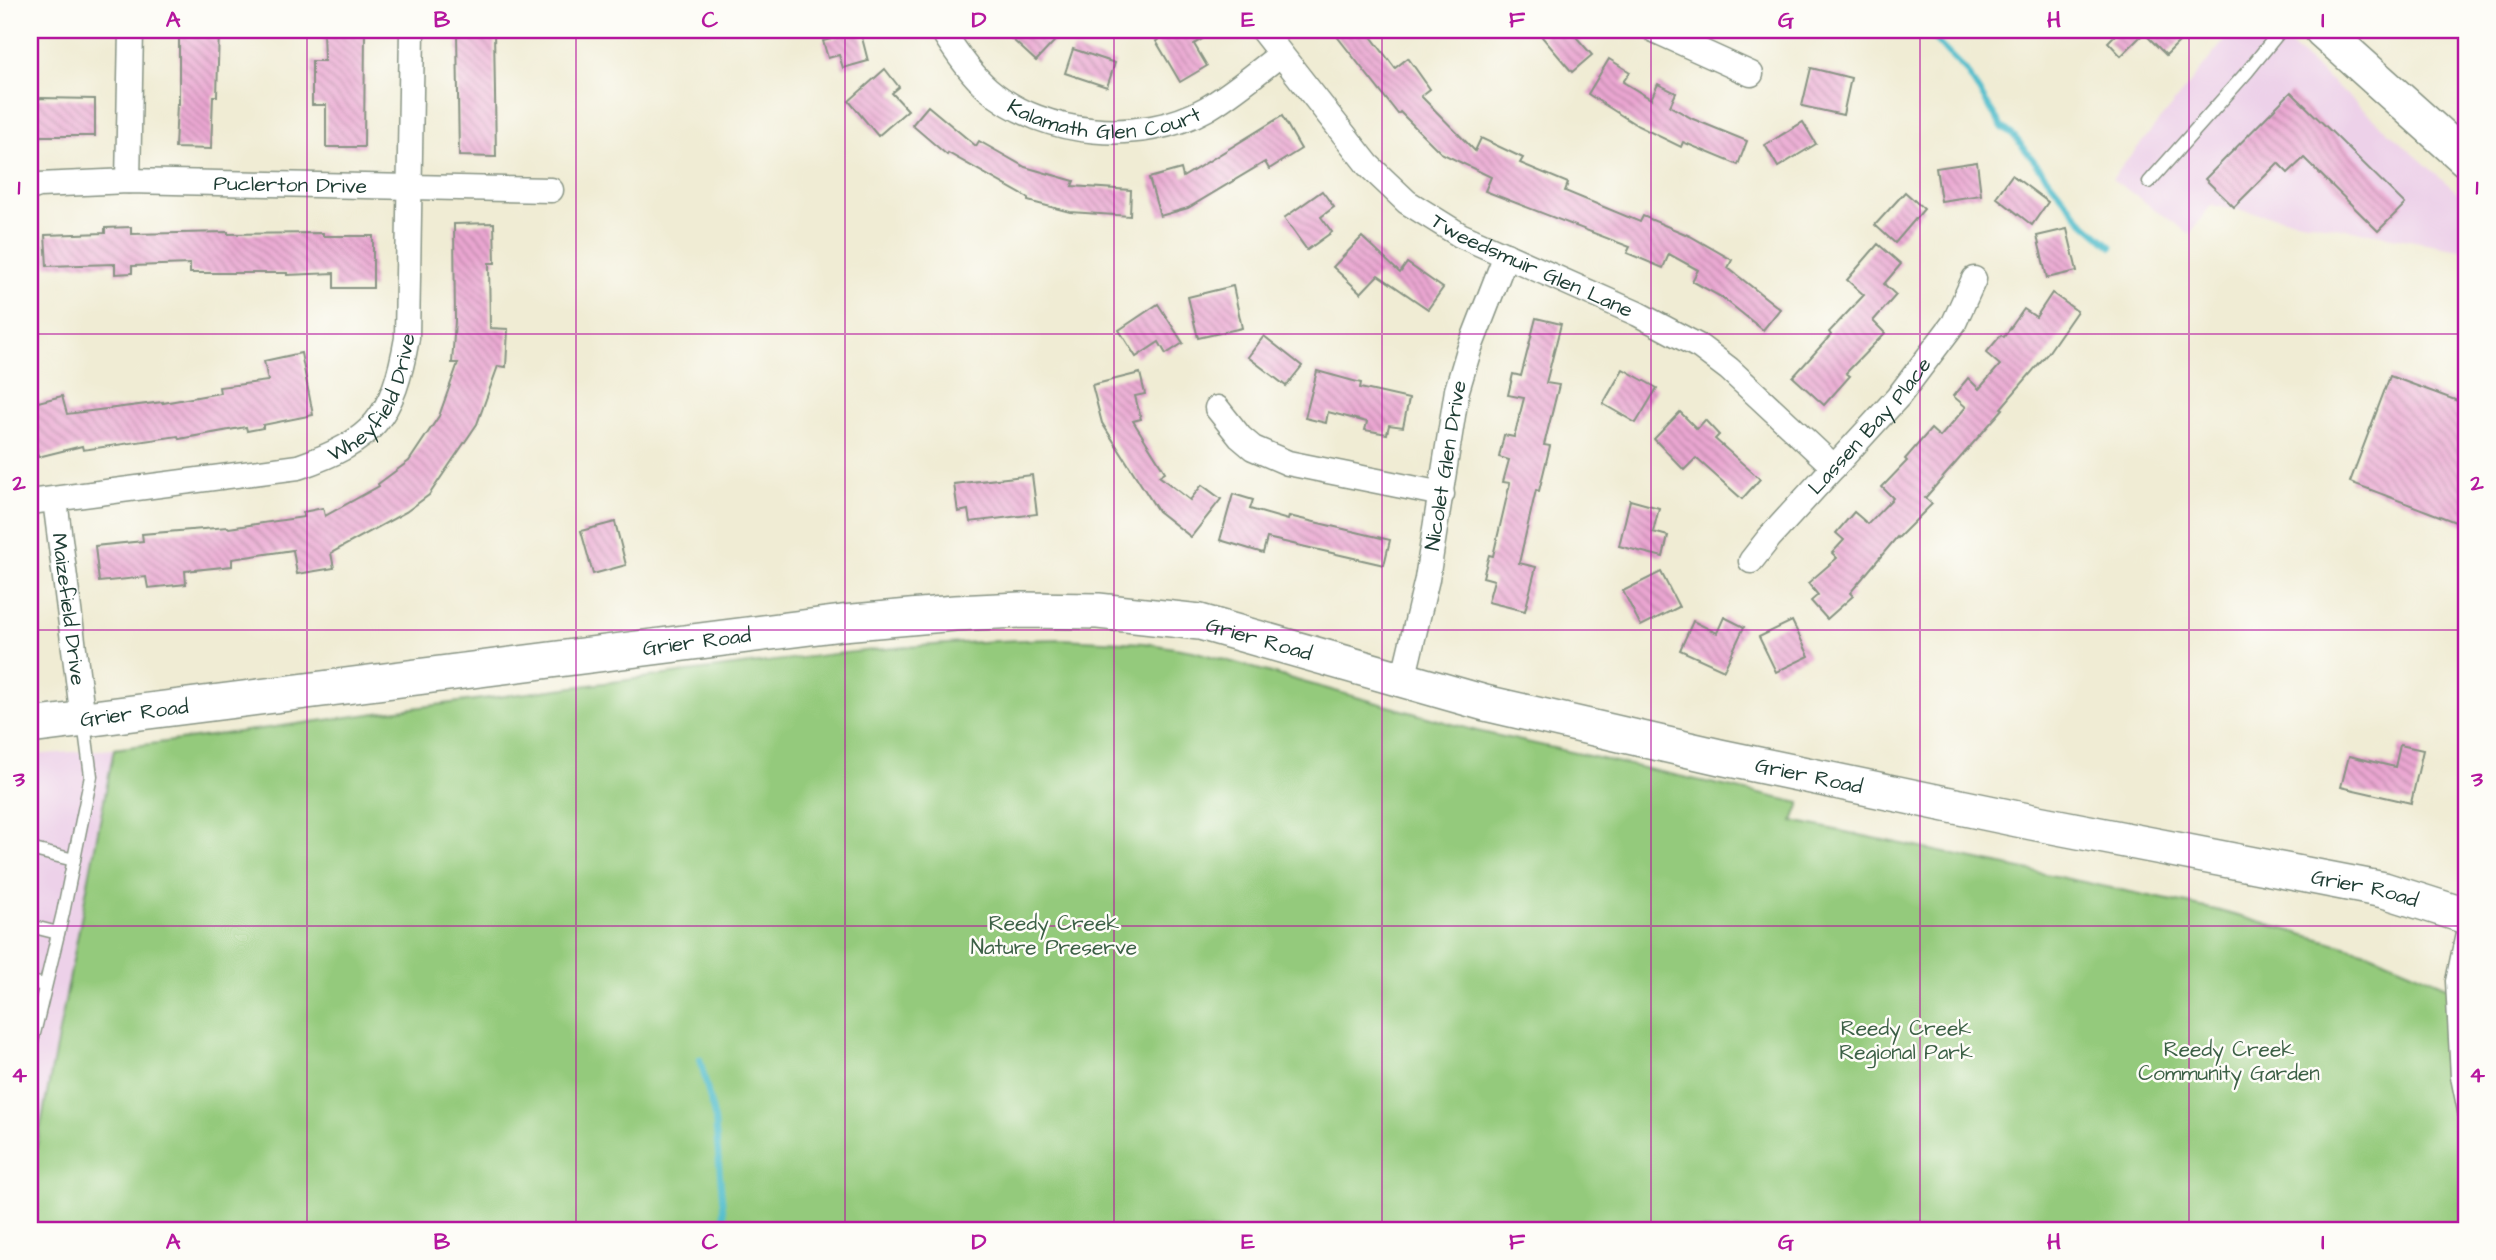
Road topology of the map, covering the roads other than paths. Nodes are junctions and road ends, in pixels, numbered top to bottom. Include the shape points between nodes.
1 (131, 30) edge
2 (412, 30) edge
3 (942, 30) edge
4 (1262, 30) edge
5 (1654, 30) edge
6 (2281, 30) edge
7 (2322, 30) edge
8 (1280, 55) junction
9 (1751, 74) dead end
10 (2466, 159) edge
11 (128, 181) junction
12 (2150, 182) dead end
13 (409, 187) junction
14 (30, 188) edge
15 (551, 190) dead end
16 (1506, 255) junction
17 (1974, 279) dead end
18 (1217, 408) dead end
19 (1834, 467) junction
20 (1443, 494) junction
21 (55, 500) junction
22 (30, 502) edge
23 (1751, 561) dead end
24 (1403, 680) junction
25 (83, 719) junction
26 (30, 726) edge
27 (30, 849) edge
28 (74, 860) junction
29 (2466, 916) edge
30 (30, 926) edge
31 (58, 933) junction
32 (30, 982) edge
33 (45, 985) junction
34 (31, 1036) edge
35 (30, 1050) edge
36 (2466, 1121) edge

1 - 11 street
2 - 13 street, Wheyfield Drive
3 - 8 street, Kalamath Glen Court via 990,90 1052,122 1090,130 1126,132 1174,122 1205,109
4 - 8 street, Tweedsmuir Glen Lane
5 - 9 street
6 - 12 lane
7 - 10 street
8 - 16 street, Tweedsmuir Glen Lane via 1368,166 1407,202 1460,235
11 - 13 street, Puclerton Drive
11 - 14 street, Puclerton Drive
13 - 15 street, Puclerton Drive
13 - 21 street, Wheyfield Drive via 403,364 386,411 363,437 334,455 298,467
16 - 19 street, Tweedsmuir Glen Lane via 1700,347
16 - 20 street, Nicolet Glen Drive via 1457,390
17 - 19 street, Lassen Bay Place via 1954,323 1898,397
18 - 20 street via 1253,448 1287,463
19 - 23 street, Lassen Bay Place
20 - 24 street, Nicolet Glen Drive
21 - 22 street, Wheyfield Drive
21 - 25 street, Maizefield Drive
24 - 25 street, Grier Road via 1200,622 1098,611 1020,610 829,625
24 - 29 street, Grier Road via 1720,757 2384,890
25 - 26 street, Grier Road
25 - 28 lane via 91,776
27 - 28 lane
28 - 31 lane
29 - 36 lane via 2452,981 2457,1077
30 - 31 lane
31 - 33 lane
32 - 33 lane
33 - 34 lane
34 - 35 lane

